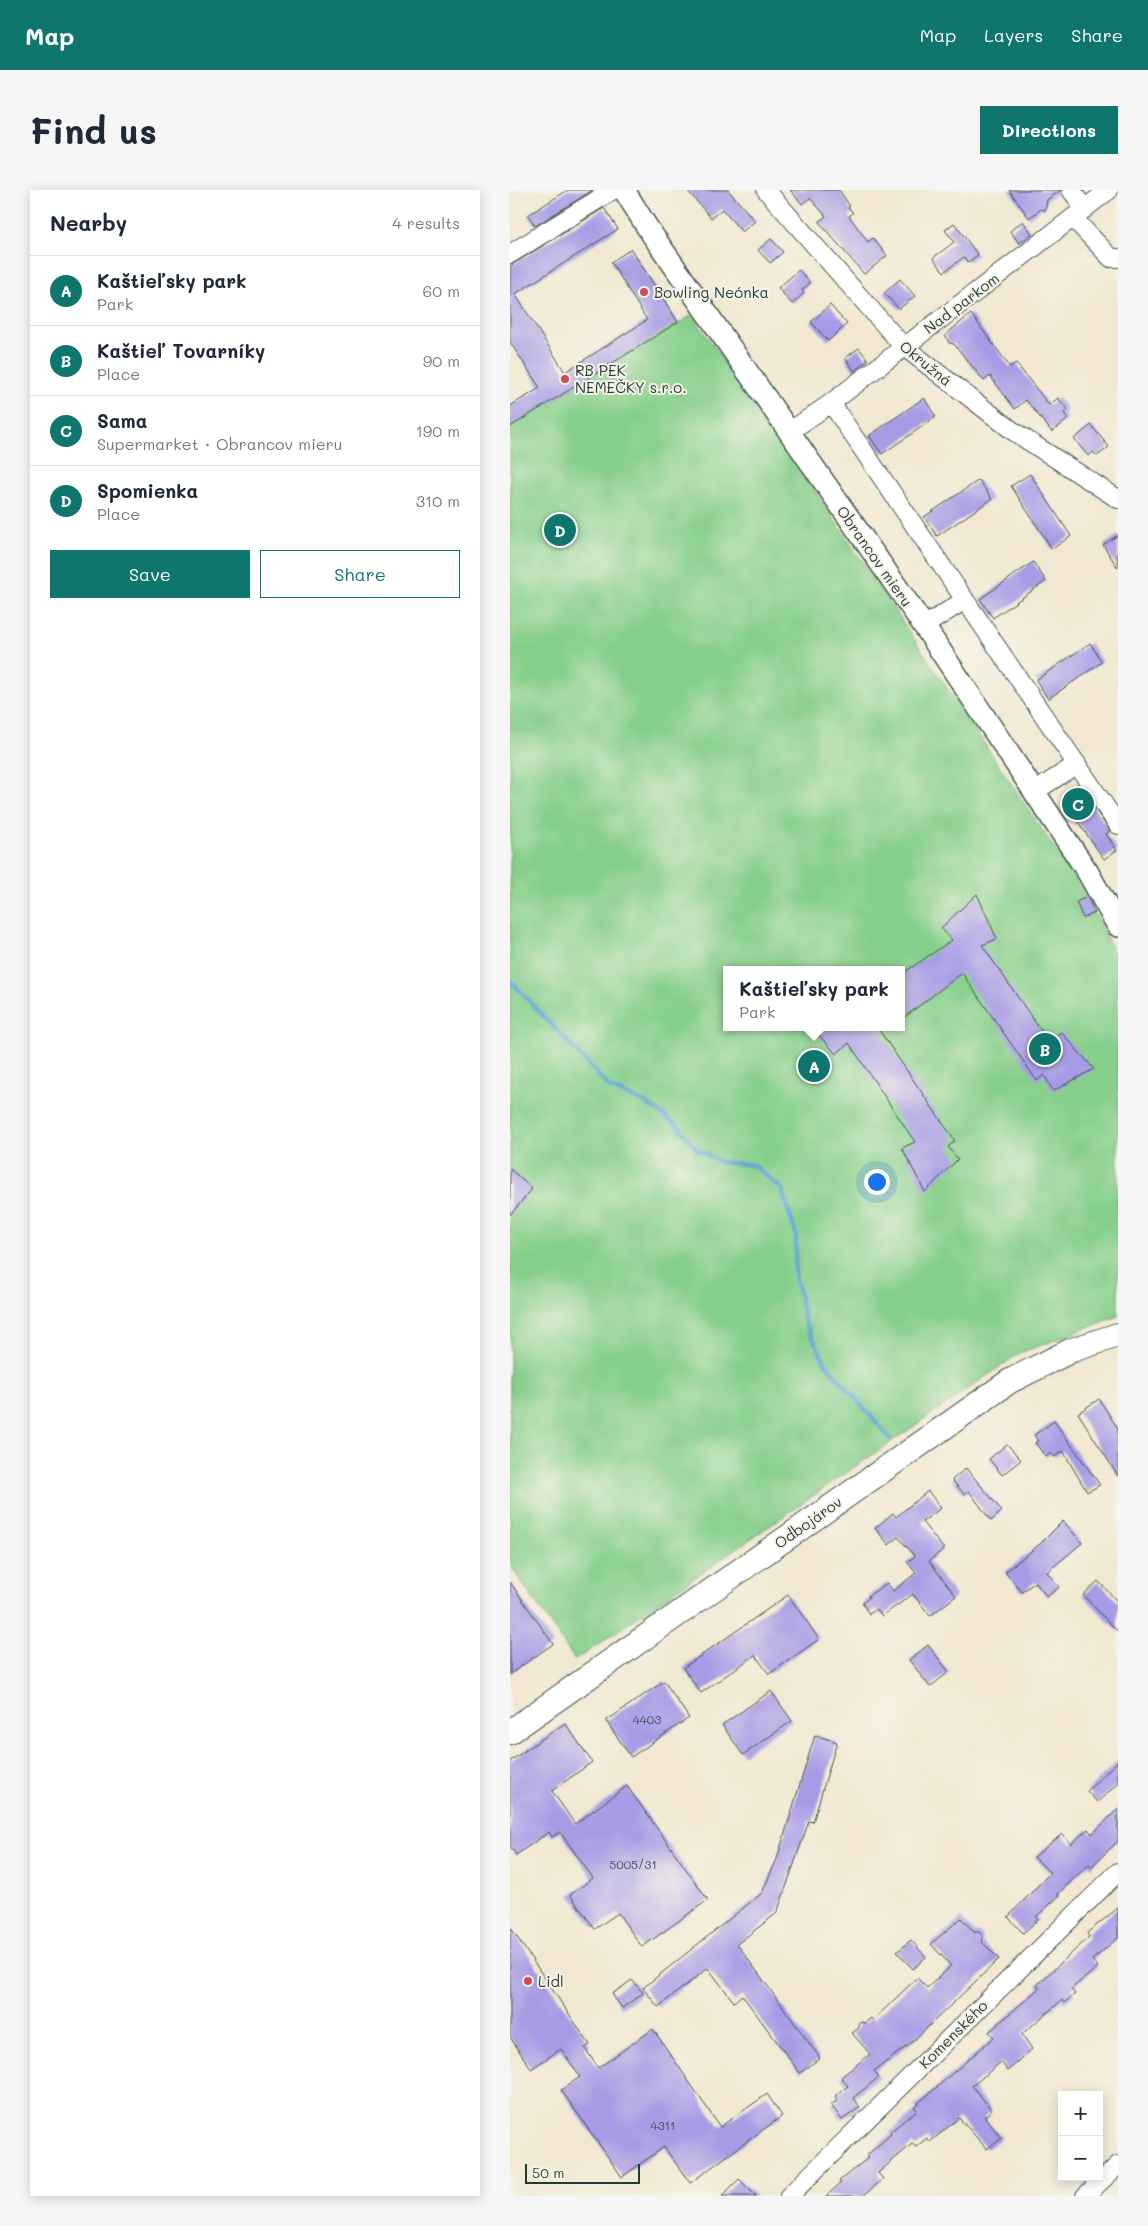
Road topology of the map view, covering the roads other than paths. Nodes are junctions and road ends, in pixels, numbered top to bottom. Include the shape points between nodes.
1 (613, 190) edge
2 (624, 190) edge
3 (766, 190) edge
4 (1071, 190) edge
5 (1109, 190) edge
6 (1079, 214) junction
7 (510, 254) edge
8 (1118, 258) edge
9 (903, 346) junction
10 (831, 403) junction
11 (789, 432) junction
12 (1118, 499) edge
13 (965, 600) junction
14 (924, 626) junction
15 (1076, 764) junction
16 (1034, 792) junction
17 (1118, 825) edge
18 (1118, 926) edge
19 (1118, 1335) edge
20 (510, 1732) edge
21 (1118, 1872) edge
22 (1118, 2165) edge
23 (789, 2196) edge
24 (1085, 2196) edge

1 - 7 street
2 - 11 street, Obrancov mieru
3 - 9 street, Okružná
4 - 6 street
5 - 6 street, Nad parkom
6 - 8 street via 1111,258
6 - 9 street, Nad parkom
9 - 10 street, Nad parkom
9 - 12 street, Okružná via 1013,431
10 - 11 street, Nad parkom
10 - 13 street
11 - 14 street, Obrancov mieru
13 - 14 street
13 - 15 street
14 - 16 street, Obrancov mieru
15 - 16 street
15 - 17 street
16 - 18 street, Obrancov mieru via 1088,871
19 - 20 main road, Odbojárov via 1072,1350 1010,1381
21 - 23 street, Komenského
22 - 24 street

